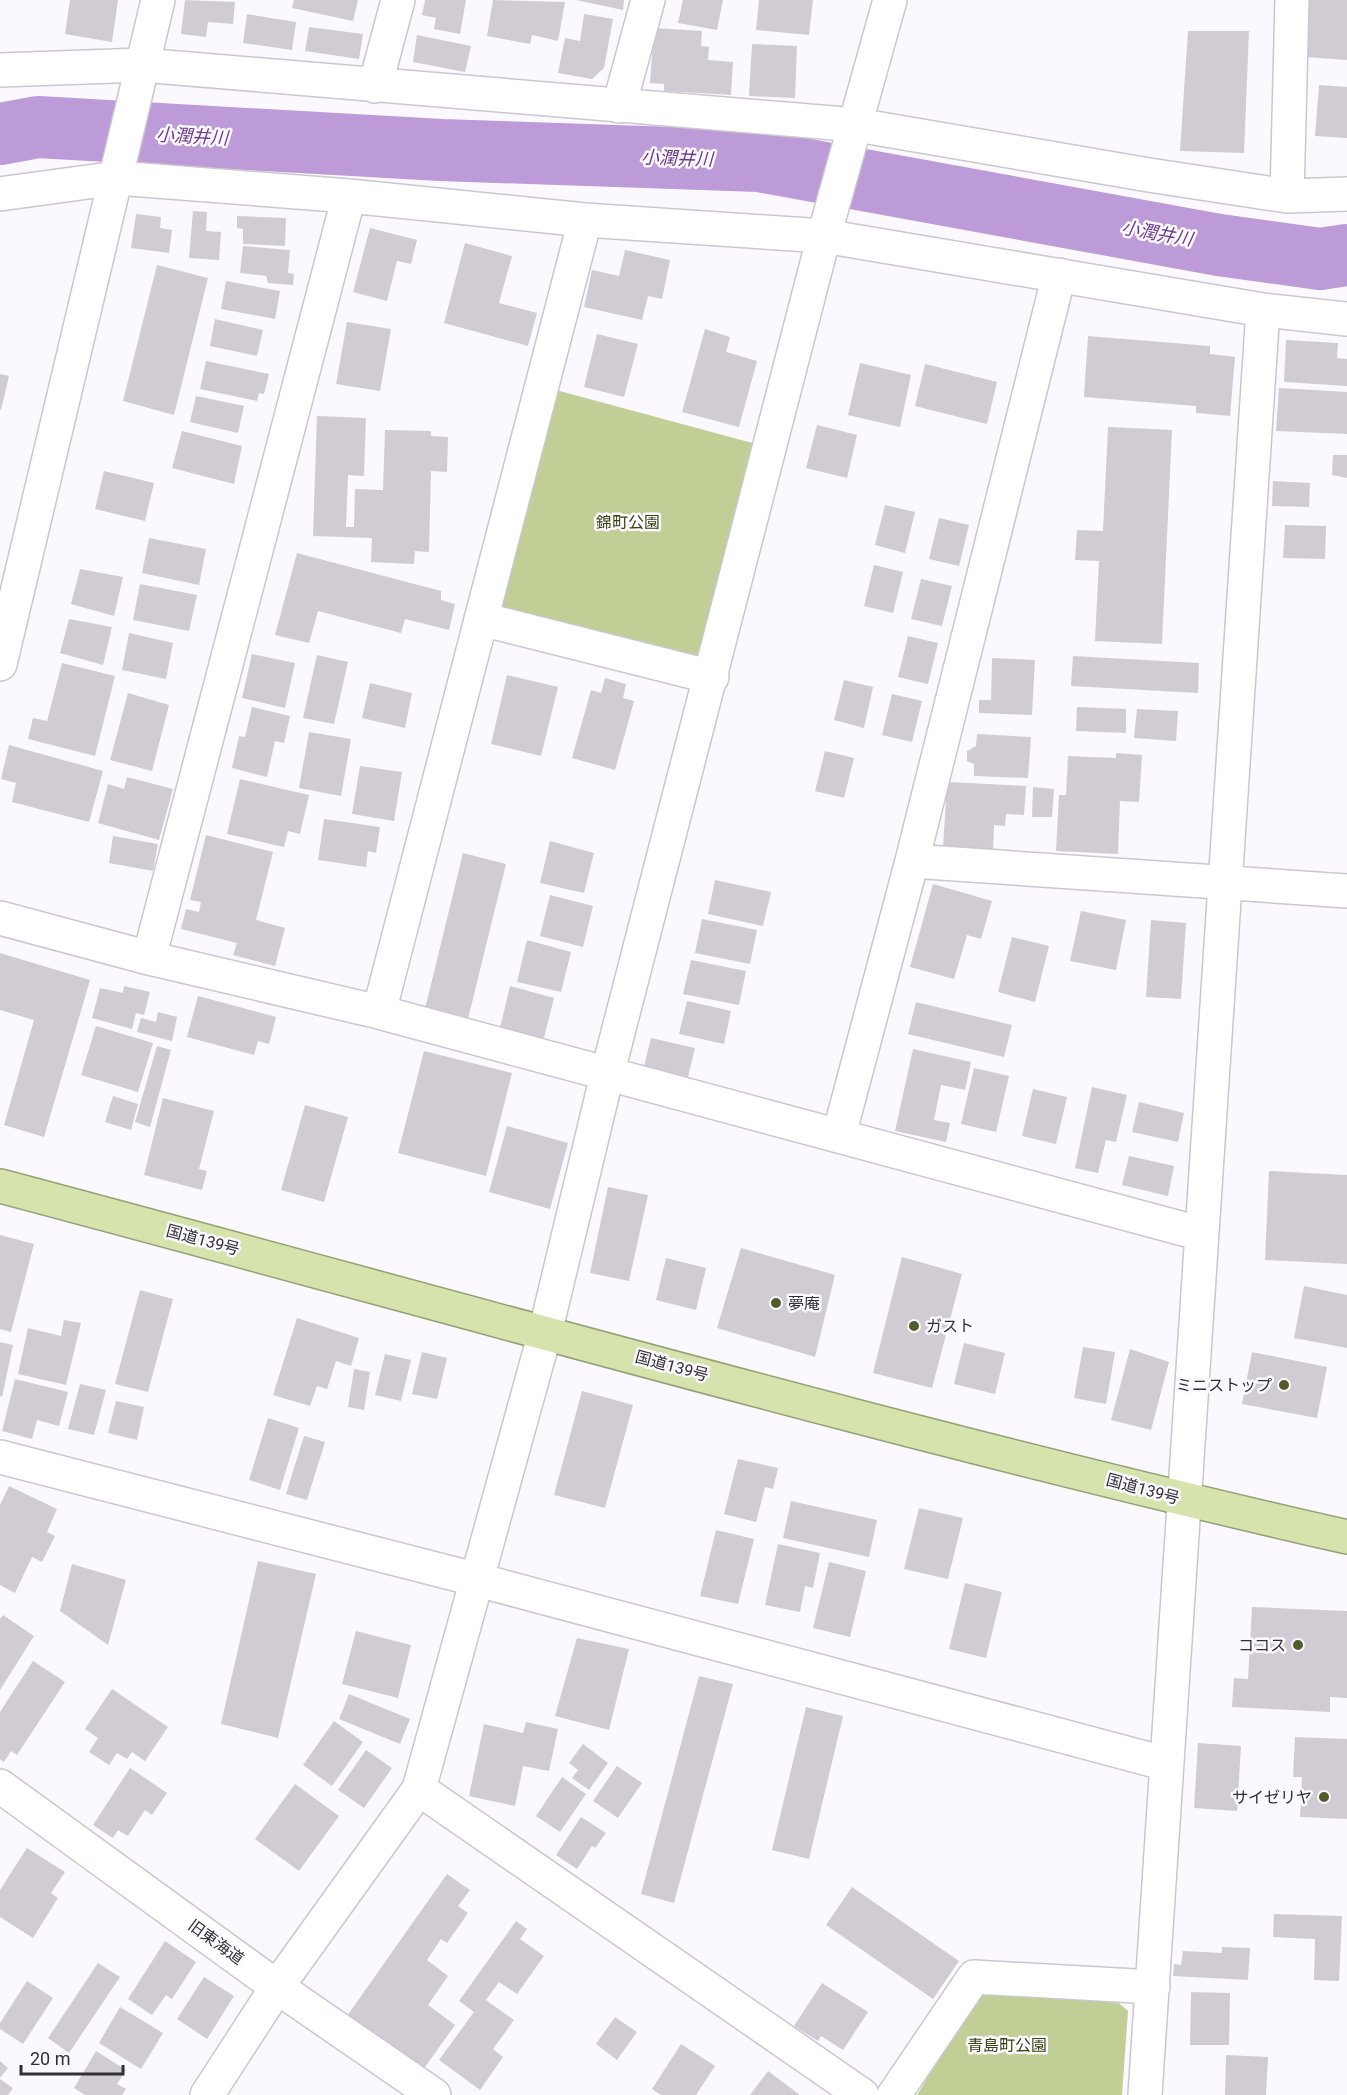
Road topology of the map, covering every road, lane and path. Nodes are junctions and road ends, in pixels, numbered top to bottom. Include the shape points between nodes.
1 (158, 0) edge
2 (398, 0) edge
3 (648, 0) edge
4 (890, 0) edge
5 (1292, 0) edge
6 (142, 65) junction
7 (0, 70) edge
8 (375, 86) junction
9 (619, 106) junction
10 (857, 125) junction
11 (117, 178) junction
12 (0, 194) edge
13 (1347, 194) edge
14 (349, 196) junction
15 (1287, 196) junction
16 (585, 220) junction
17 (824, 236) junction
18 (1059, 276) junction
19 (1263, 310) junction
20 (1347, 320) edge
21 (481, 618) junction
22 (0, 664) edge
23 (712, 677) junction
24 (912, 861) junction
25 (1225, 883) junction
26 (1347, 891) edge
27 (0, 918) edge
28 (149, 958) junction
29 (379, 1012) junction
30 (608, 1074) junction
31 (839, 1135) junction
32 (0, 1186) edge
33 (1202, 1234) junction
34 (545, 1333) junction
35 (0, 1457) edge
36 (1184, 1500) junction
37 (1347, 1537) edge
38 (478, 1580) junction
39 (1167, 1764) junction
40 (0, 1786) edge
41 (419, 1789) junction
42 (277, 1987) junction
43 (1153, 1987) junction
44 (207, 2095) edge
45 (434, 2095) edge
46 (862, 2095) edge
47 (894, 2095) edge
48 (1145, 2095) edge

1 - 6 street
2 - 8 street
3 - 9 street
4 - 10 street
5 - 15 street
6 - 7 street
6 - 8 street
6 - 11 street
8 - 9 street
9 - 10 street
10 - 15 street
10 - 17 street
11 - 12 street
11 - 14 street
11 - 22 street
13 - 15 street
14 - 16 street
14 - 28 street
16 - 17 street
16 - 21 street
17 - 18 street
17 - 23 street
18 - 19 street
18 - 24 street
19 - 20 street
19 - 25 street
21 - 23 street
21 - 29 street
23 - 30 street
24 - 25 street
24 - 31 street
25 - 26 street
25 - 33 street
27 - 28 street
28 - 29 street
29 - 30 street
30 - 31 street
30 - 34 street
31 - 33 street
32 - 34 highway, 国道139号
33 - 36 street
34 - 36 highway, 国道139号
34 - 38 street
35 - 38 street
36 - 37 highway, 国道139号
36 - 39 street
38 - 39 street
38 - 41 street
39 - 43 street
40 - 42 street, 旧東海道
41 - 42 street
41 - 46 street
42 - 44 street
42 - 45 street, 旧東海道
43 - 47 street via 974,1977
43 - 48 street

